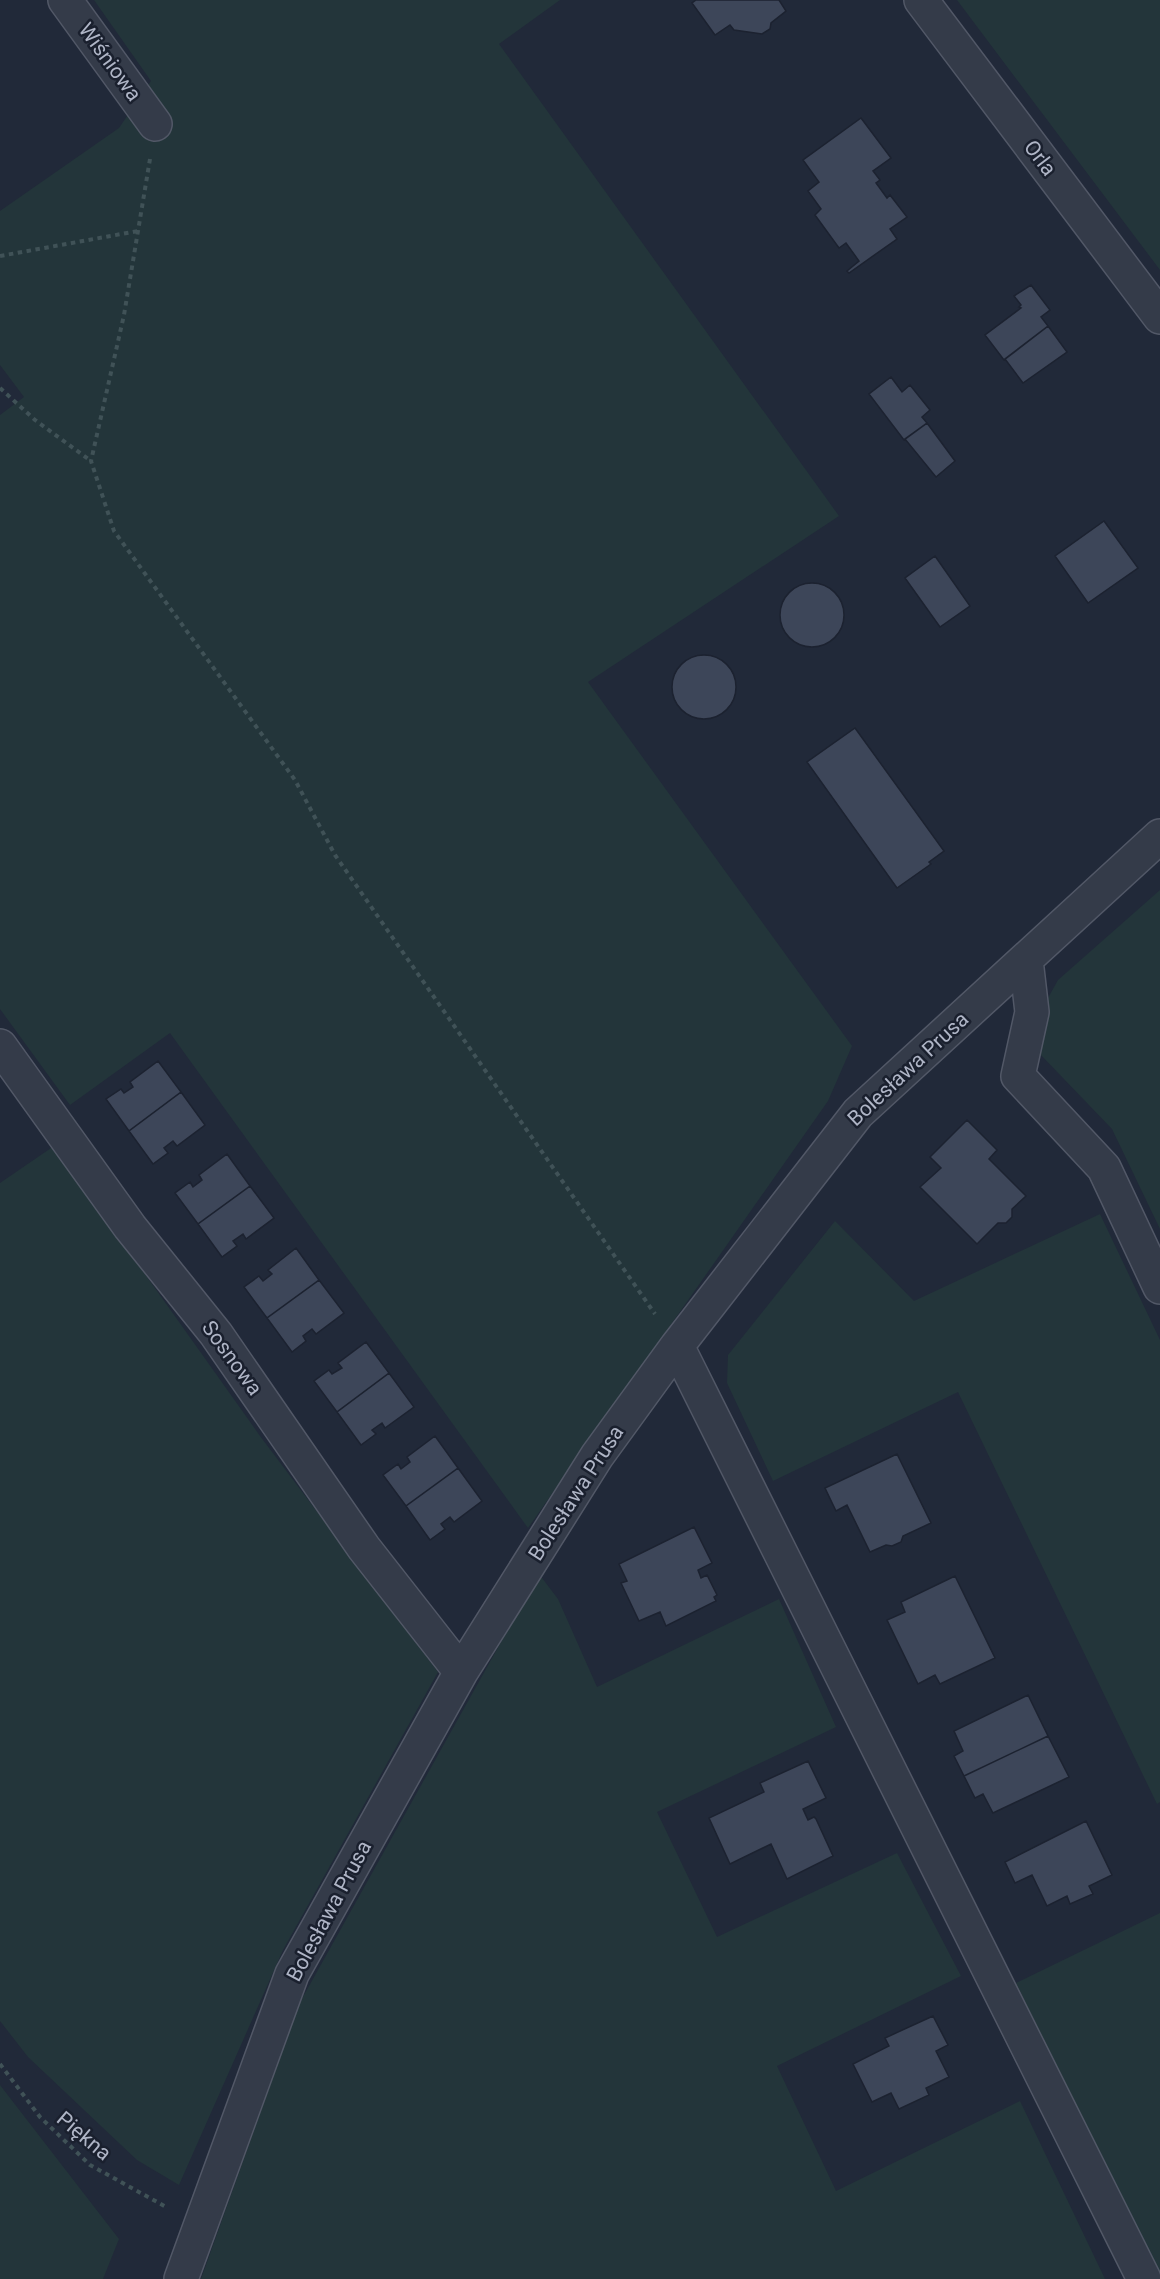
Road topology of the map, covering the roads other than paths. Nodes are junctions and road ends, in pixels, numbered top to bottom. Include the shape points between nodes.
1 (65, 0) edge
2 (921, 0) edge
3 (155, 124) road end
4 (1160, 317) edge
5 (1160, 836) edge
6 (1026, 960) junction
7 (0, 1046) edge
8 (1160, 1287) edge
9 (677, 1346) junction
10 (461, 1672) junction
11 (182, 2279) edge
12 (1144, 2279) edge

1 - 3 street, Wiśniowa
2 - 4 street, Orla
5 - 6 street, Bolesława Prusa
6 - 8 street via 1032,1012 1018,1076 1104,1168
6 - 9 street, Bolesława Prusa via 858,1113
7 - 10 street, Sosnowa via 129,1227 216,1334 364,1548
9 - 10 street, Bolesława Prusa via 597,1456
9 - 12 street
10 - 11 street, Bolesława Prusa via 292,1974

